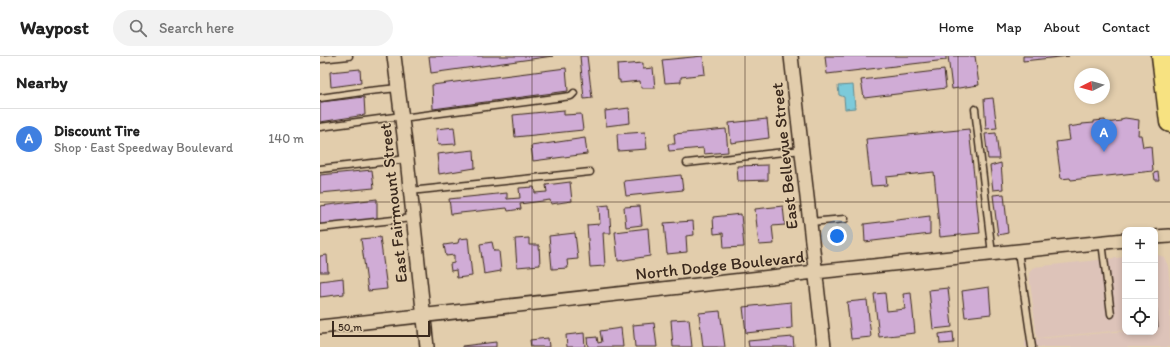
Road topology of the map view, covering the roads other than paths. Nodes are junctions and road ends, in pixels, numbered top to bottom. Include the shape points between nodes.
1 (349, 56) edge
2 (394, 56) edge
3 (791, 56) edge
4 (1162, 56) edge
5 (320, 59) edge
6 (398, 88) junction
7 (574, 93) dead end
8 (320, 98) edge
9 (975, 109) dead end
10 (402, 117) junction
11 (1170, 117) edge
12 (320, 127) edge
13 (802, 150) junction
14 (407, 159) junction
15 (687, 163) dead end
16 (320, 169) edge
17 (590, 172) dead end
18 (410, 191) junction
19 (412, 218) junction
20 (845, 219) dead end
21 (810, 222) junction
22 (320, 228) edge
23 (1170, 236) edge
24 (1158, 237) edge
25 (1122, 240) edge
26 (1102, 242) junction
27 (1018, 251) junction
28 (992, 254) junction
29 (815, 272) junction
30 (1111, 314) dead end
31 (423, 316) junction
32 (320, 328) edge
33 (427, 347) edge
34 (824, 347) edge
35 (1032, 347) edge

1 - 5 lane
2 - 6 street, East Fairmount Street
3 - 13 street, East Bellevue Street
4 - 11 main road
6 - 8 lane
6 - 10 street, East Fairmount Street
7 - 10 lane via 571,96
9 - 28 lane
10 - 12 lane
10 - 14 street, East Fairmount Street
13 - 15 lane
13 - 21 street, East Bellevue Street
14 - 16 lane
14 - 18 street, East Fairmount Street
17 - 18 lane
18 - 19 street, East Fairmount Street
19 - 22 lane
19 - 31 street, East Fairmount Street
20 - 21 lane
21 - 29 street, East Bellevue Street
23 - 24 street
25 - 26 street, North Dodge Boulevard
26 - 27 street, North Dodge Boulevard
26 - 30 lane
27 - 28 street, North Dodge Boulevard
27 - 35 lane
28 - 29 street, North Dodge Boulevard
29 - 31 street, North Dodge Boulevard
29 - 34 street, East Bellevue Street
31 - 32 street, North Dodge Boulevard
31 - 33 street, East Fairmount Street

